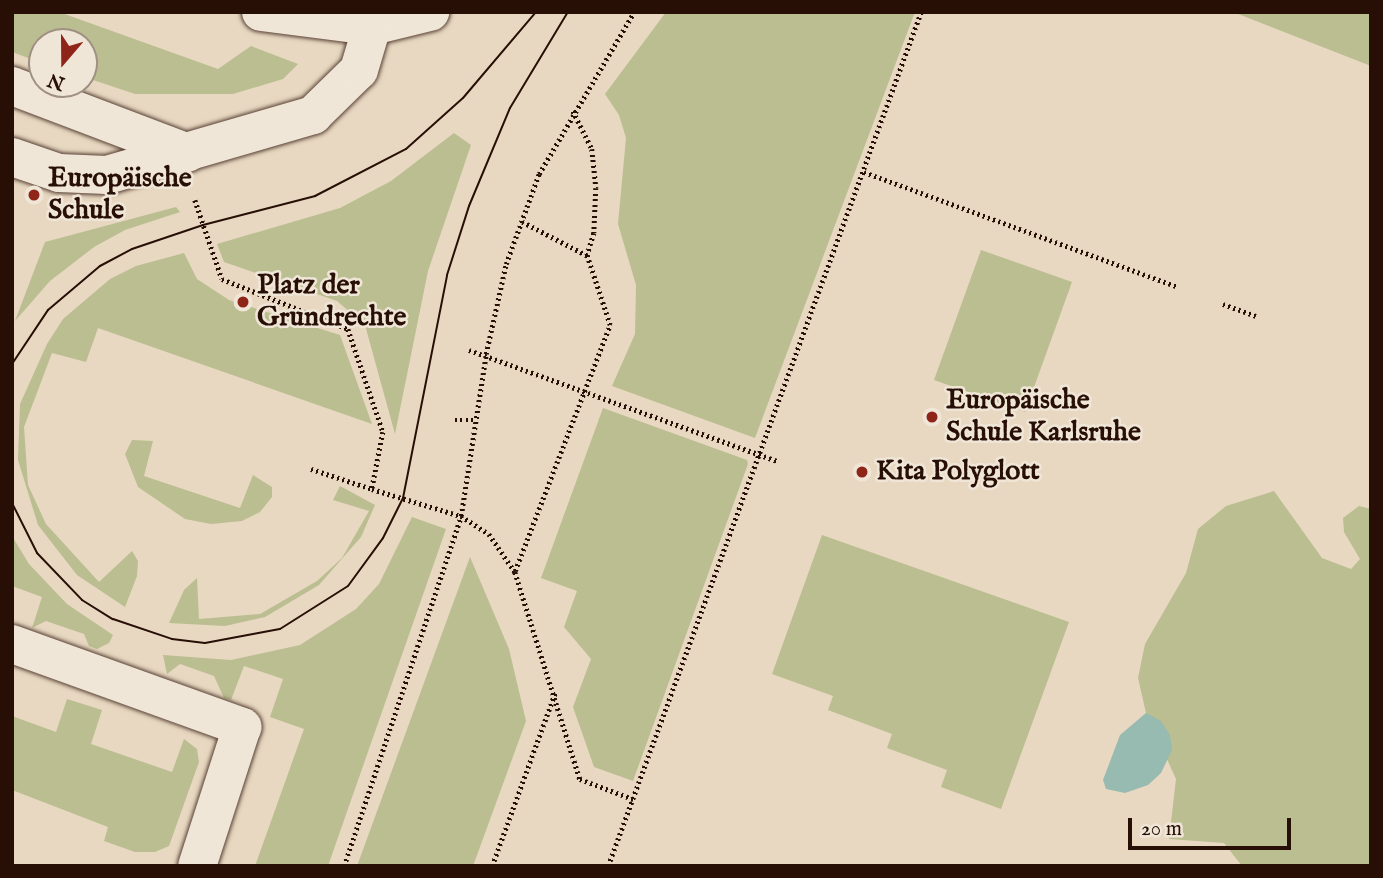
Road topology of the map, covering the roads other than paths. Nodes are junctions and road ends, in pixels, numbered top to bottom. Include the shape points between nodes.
1 (261, 12) edge
2 (429, 12) edge
3 (372, 26) junction
4 (12, 86) edge
5 (185, 154) junction
6 (12, 157) edge
7 (12, 644) edge
8 (197, 866) edge

1 - 3 street
2 - 3 street
3 - 5 street via 359,70 313,115
4 - 5 street
5 - 6 street via 91,176 59,173
7 - 8 street via 242,727

